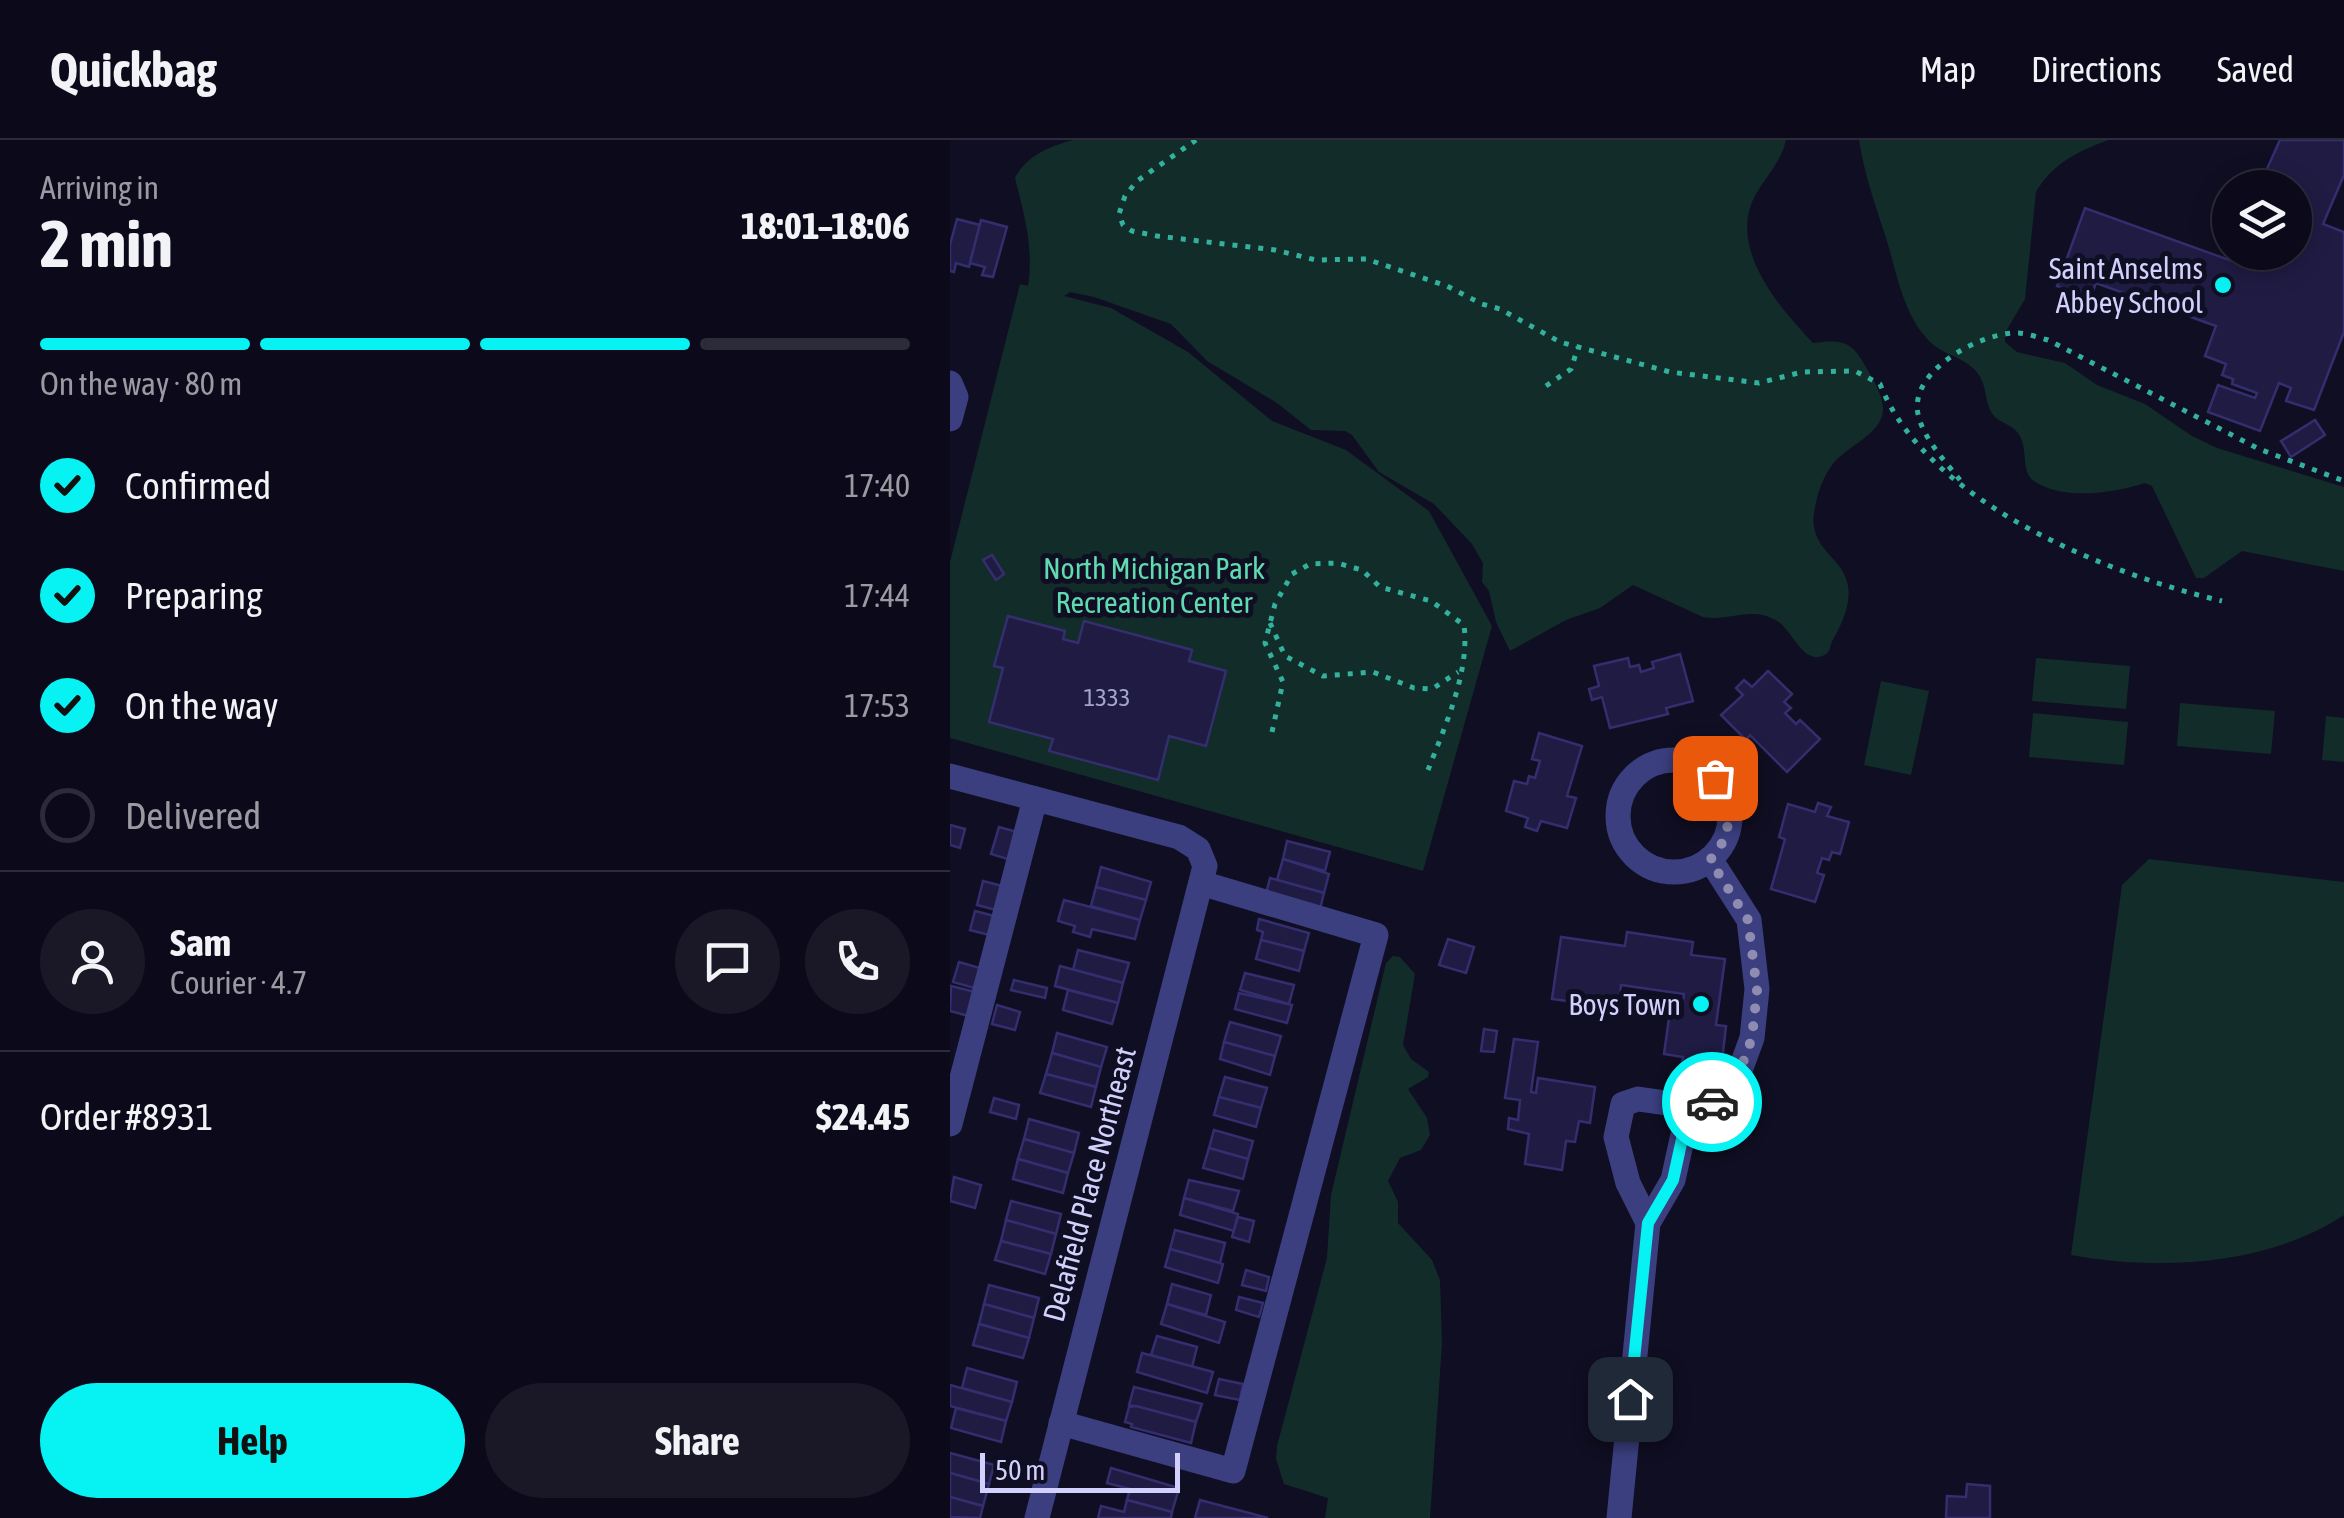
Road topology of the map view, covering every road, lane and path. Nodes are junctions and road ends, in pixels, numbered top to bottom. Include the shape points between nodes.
1 (1196, 140) edge
2 (1578, 347) junction
3 (950, 383) edge
4 (1546, 386) dead end
5 (950, 420) edge
6 (2344, 481) edge
7 (1964, 486) junction
8 (2222, 602) dead end
9 (1270, 623) junction
10 (1461, 670) junction
11 (1272, 732) dead end
12 (1428, 770) dead end
13 (950, 776) edge
14 (1035, 799) junction
15 (1710, 860) junction
16 (1203, 875) junction
17 (1686, 1121) junction
18 (950, 1124) edge
19 (1648, 1223) junction
20 (1061, 1422) junction
21 (1037, 1518) edge
22 (1618, 1518) edge

1 - 2 path via 1124,196 1119,214 1132,232 1316,260 1366,259 1447,286
2 - 4 path via 1571,369
2 - 7 path via 1670,372 1759,383 1802,372 1855,370 1880,384 1921,452
3 - 5 street via 956,397
6 - 7 path via 2259,448 2048,340 2018,333 1969,343 1924,386 1917,411 1926,434
7 - 8 path via 2093,560
9 - 10 path via 1285,656 1323,676 1373,672 1432,689
9 - 10 path via 1292,574 1310,564 1337,563 1362,570 1380,587 1431,601 1464,625
9 - 11 path via 1264,643 1283,682
10 - 12 path
13 - 14 street
14 - 16 street via 1179,838 1198,849
14 - 18 street
15 - 15 street via 1668,872 1638,860 1625,844 1619,803 1640,770 1688,762 1715,778 1730,817
15 - 17 street via 1748,920 1757,990 1752,1038 1735,1084
16 - 20 street, Delafield Place Northeast
16 - 20 street via 1376,935 1233,1471
17 - 19 street via 1673,1180
17 - 19 street via 1673,1104 1623,1104 1616,1137
19 - 22 street
20 - 21 street, Delafield Place Northeast

